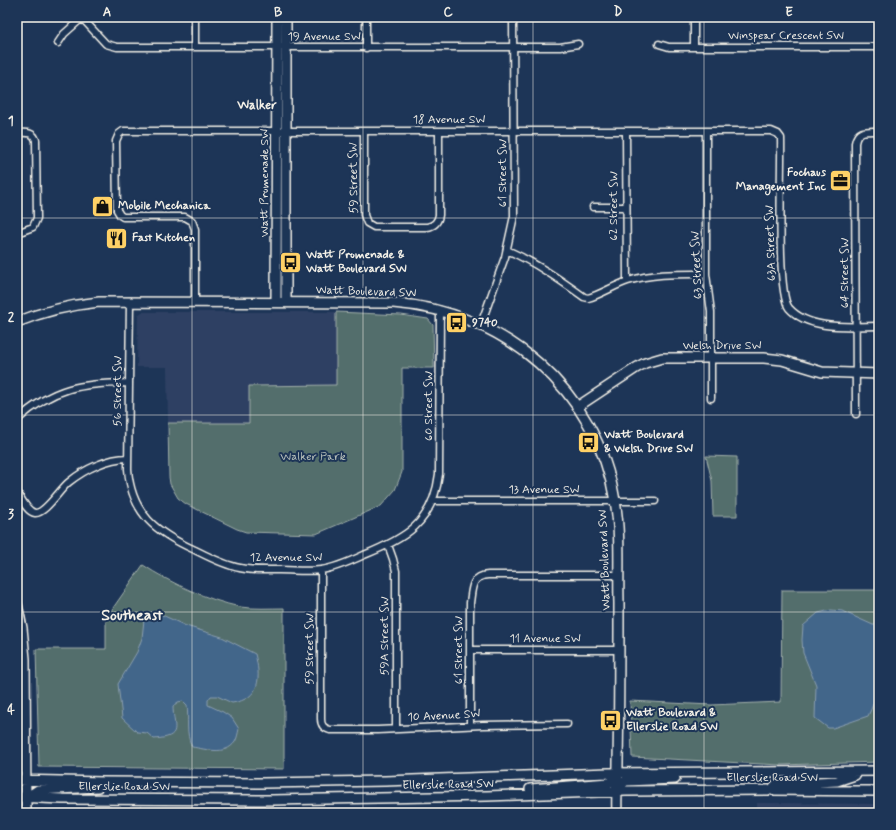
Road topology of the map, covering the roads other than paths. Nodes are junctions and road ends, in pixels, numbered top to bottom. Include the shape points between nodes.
1 (82, 17) edge
2 (195, 17) edge
3 (277, 17) edge
4 (286, 17) edge
5 (366, 17) edge
6 (513, 17) edge
7 (694, 17) edge
8 (58, 43) dead end
9 (578, 44) dead end
10 (659, 44) dead end
11 (513, 47) junction
12 (694, 47) junction
13 (879, 47) edge
14 (195, 48) junction
15 (277, 48) junction
16 (286, 48) junction
17 (366, 48) junction
18 (514, 130) junction
19 (282, 131) junction
20 (364, 131) junction
21 (439, 131) junction
22 (626, 131) junction
23 (706, 131) junction
24 (879, 131) edge
25 (17, 133) edge
26 (778, 134) joint
27 (593, 207) dead end
28 (626, 207) junction
29 (17, 233) edge
30 (508, 250) junction
31 (706, 274) junction
32 (627, 281) junction
33 (130, 301) junction
34 (195, 302) junction
35 (276, 302) junction
36 (286, 302) junction
37 (440, 310) junction
38 (17, 322) edge
39 (481, 324) junction
40 (856, 326) junction
41 (879, 326) edge
42 (712, 357) junction
43 (856, 374) junction
44 (879, 374) edge
45 (129, 382) junction
46 (711, 398) dead end
47 (577, 407) junction
48 (856, 414) dead end
49 (17, 420) edge
50 (128, 458) junction
51 (129, 480) joint
52 (17, 492) edge
53 (432, 500) junction
54 (615, 501) junction
55 (655, 501) dead end
56 (388, 545) junction
57 (321, 570) junction
58 (618, 576) junction
59 (17, 604) edge
60 (471, 650) junction
61 (619, 650) junction
62 (567, 724) dead end
63 (470, 725) junction
64 (323, 727) joint
65 (396, 729) junction
66 (866, 771) junction
67 (879, 771) edge
68 (711, 773) junction
69 (771, 773) junction
70 (618, 774) junction
71 (20, 781) edge
72 (138, 782) junction
73 (879, 786) edge
74 (771, 790) junction
75 (844, 790) junction
76 (616, 791) junction
77 (879, 791) edge
78 (487, 796) junction
79 (21, 797) edge
80 (26, 813) edge
81 (617, 813) edge

1 - 8 street
1 - 14 street, 19 Avenue SW via 104,42 111,46
2 - 14 street
3 - 15 main road, Watt Promenade SW
4 - 16 main road, Watt Promenade SW
5 - 17 street
6 - 11 street, 61 Street SW
7 - 12 street
9 - 11 street, 19 Avenue SW via 560,47
10 - 12 street, Winspear Crescent SW via 669,47
11 - 17 street, 19 Avenue SW
11 - 18 street, 61 Street SW
12 - 13 street, Winspear Crescent SW
14 - 15 street, 19 Avenue SW
15 - 16 street, 19 Avenue SW
15 - 19 main road, Watt Promenade SW
16 - 17 street, 19 Avenue SW
16 - 19 main road, Watt Promenade SW
18 - 21 street, 18 Avenue SW
18 - 22 street, 18 Avenue SW
18 - 30 street, 61 Street SW via 514,216
19 - 20 street, 18 Avenue SW
19 - 34 street, 18 Avenue SW via 125,131 119,134 116,141 117,210 126,217 184,217 192,220 195,229
19 - 35 main road, Watt Promenade SW
19 - 36 main road, Watt Promenade SW
20 - 21 street, 18 Avenue SW
20 - 21 street, 59 Street SW via 364,215 367,223 374,227 427,227 438,221
22 - 23 street, 18 Avenue SW
22 - 28 street, 62 Street SW
23 - 26 street, 18 Avenue SW via 771,131
23 - 31 street, 63 Street SW
24 - 40 street, 64 Street SW via 859,134 855,143
25 - 29 street via 33,135 36,142 36,218 34,226
26 - 40 street, 63A Street SW via 781,141 781,263 787,305 797,314 814,322 830,326
27 - 28 street
28 - 32 street, 62 Street SW
30 - 32 street via 559,278 585,298
30 - 39 street, 61 Street SW
31 - 32 street via 658,275
31 - 42 street, 63 Street SW via 711,312
33 - 34 main road, Watt Boulevard SW
33 - 38 main road, Watt Boulevard SW via 67,306
33 - 45 street, 56 Street SW
34 - 35 main road, Watt Boulevard SW
35 - 36 main road, Watt Boulevard SW
36 - 37 main road, Watt Boulevard SW via 393,303
37 - 39 main road, Watt Boulevard SW
37 - 53 street, 60 Street SW via 439,470 438,485
39 - 47 main road, Watt Boulevard SW via 527,352 561,386
40 - 41 street
40 - 43 street, 64 Street SW
42 - 43 main road, Welsh Drive SW via 773,358 822,372
42 - 46 street, 63 Street SW
42 - 47 main road, Welsh Drive SW via 662,358 645,363
43 - 44 main road, Welsh Drive SW
43 - 48 street, 64 Street SW
45 - 49 street via 91,384 68,389 45,399
45 - 50 street, 56 Street SW
47 - 54 main road, Watt Boulevard SW via 599,447
50 - 51 street, 56 Street SW
50 - 52 street via 111,460 83,473 65,486 43,510 36,513 29,510
51 - 57 street, 12 Avenue SW via 134,496 145,515 159,531 178,543 241,569
53 - 54 street, 13 Avenue SW
53 - 56 street, 12 Avenue SW via 424,516 413,529
54 - 55 street, 13 Avenue SW
54 - 58 main road, Watt Boulevard SW
56 - 57 street, 12 Avenue SW via 343,564
56 - 65 street, 59A Street SW via 396,576
57 - 64 street, 59 Street SW
58 - 60 street, 61 Street SW via 478,577 474,581 471,595
58 - 61 main road, Watt Boulevard SW
59 - 71 main road via 25,651
60 - 61 street, 11 Avenue SW
60 - 63 street, 61 Street SW
61 - 70 main road, Watt Boulevard SW
62 - 63 street, 10 Avenue SW
63 - 65 street, 10 Avenue SW
64 - 65 street, 10 Avenue SW via 330,730
66 - 67 main road, Ellerslie Road SW
66 - 69 main road, Ellerslie Road SW
66 - 74 main road via 837,781 777,784
68 - 69 main road, Ellerslie Road SW
68 - 70 main road, Ellerslie Road SW
68 - 76 main road via 678,779 626,781
69 - 74 main road
70 - 72 main road, Ellerslie Road SW via 384,781
70 - 76 main road, Watt Boulevard SW
70 - 78 main road via 609,783 534,788
71 - 72 main road, Ellerslie Road SW
71 - 79 main road
72 - 79 main road via 108,787 38,790
73 - 75 main road
74 - 75 main road, Ellerslie Road SW
74 - 76 main road, Ellerslie Road SW
75 - 77 main road, Ellerslie Road SW
76 - 78 main road, Ellerslie Road SW
76 - 81 main road
78 - 79 main road, Ellerslie Road SW via 272,800
79 - 80 main road

